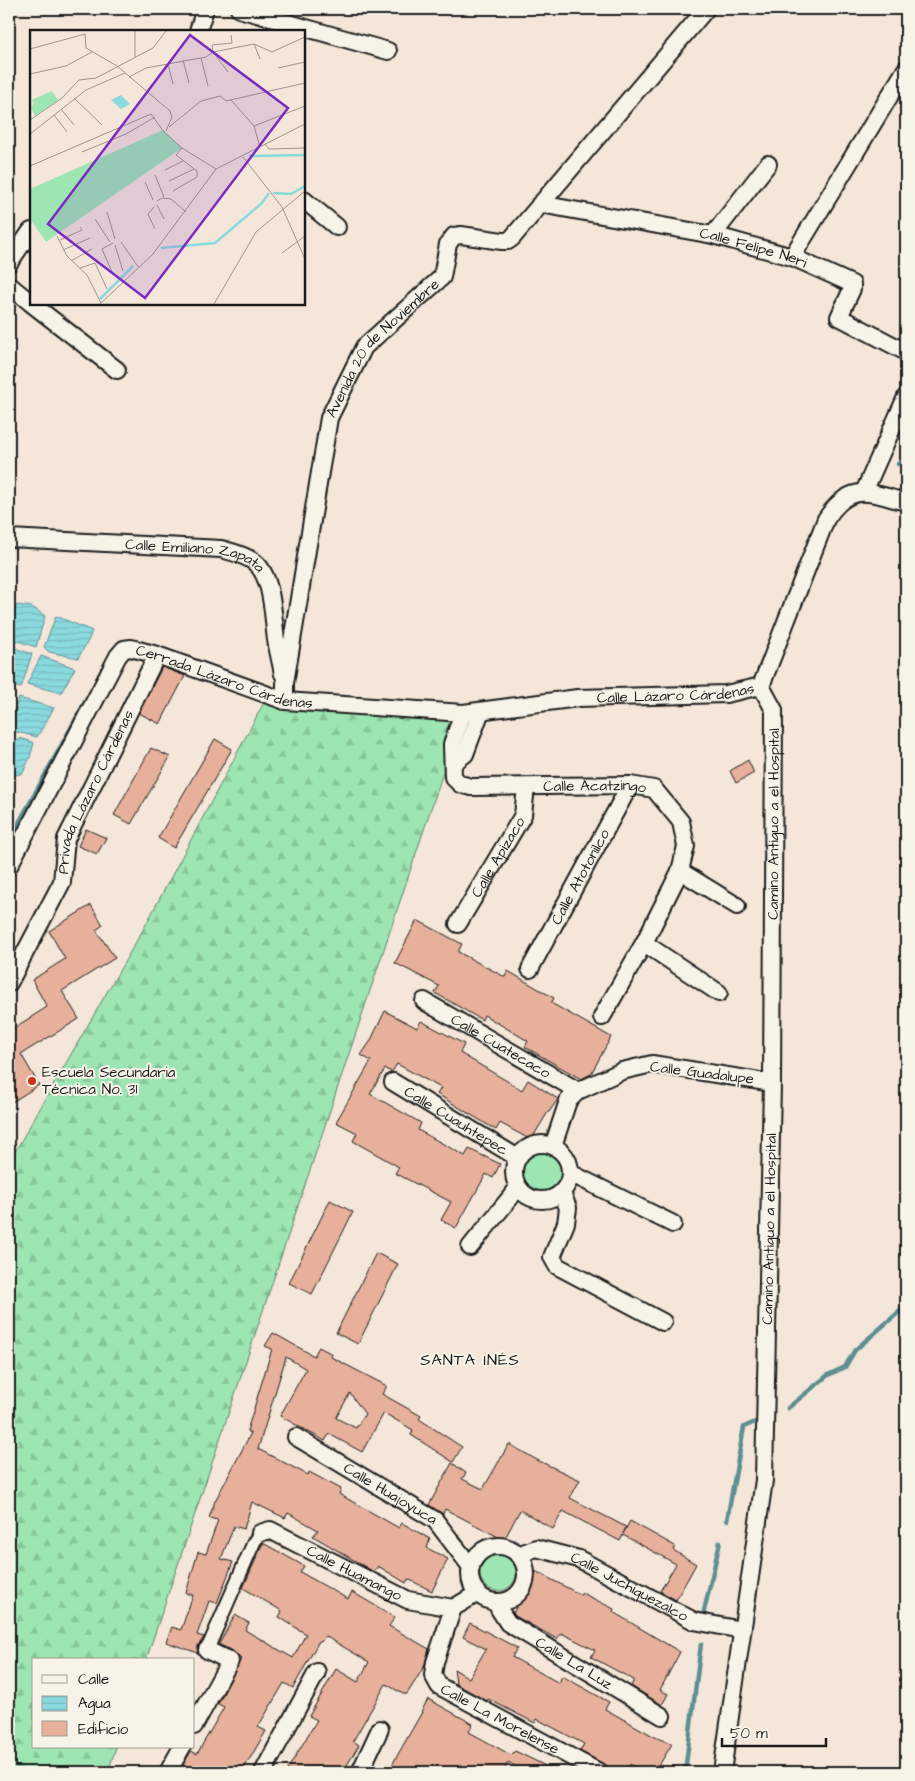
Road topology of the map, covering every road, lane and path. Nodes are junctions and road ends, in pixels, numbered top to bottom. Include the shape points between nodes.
1 (205, 9) edge
2 (239, 9) edge
3 (706, 9) edge
4 (198, 30) edge
5 (388, 51) dead end
6 (906, 69) edge
7 (768, 164) dead end
8 (305, 201) edge
9 (540, 204) junction
10 (337, 227) dead end
11 (30, 232) edge
12 (713, 235) junction
13 (792, 257) junction
14 (9, 263) edge
15 (9, 285) edge
16 (30, 301) edge
17 (35, 305) edge
18 (906, 352) edge
19 (117, 370) dead end
20 (906, 397) edge
21 (864, 492) junction
22 (906, 502) edge
23 (9, 538) edge
24 (157, 655) junction
25 (285, 683) junction
26 (761, 686) junction
27 (285, 701) junction
28 (481, 710) junction
29 (463, 713) junction
30 (453, 763) junction
31 (630, 785) junction
32 (526, 787) junction
33 (9, 866) edge
34 (680, 871) junction
35 (737, 906) dead end
36 (458, 924) dead end
37 (644, 943) junction
38 (530, 969) dead end
39 (9, 983) edge
40 (719, 993) dead end
41 (424, 1001) dead end
42 (602, 1017) dead end
43 (393, 1082) dead end
44 (772, 1083) junction
45 (578, 1091) junction
46 (553, 1146) junction
47 (518, 1158) junction
48 (570, 1173) junction
49 (518, 1188) junction
50 (562, 1193) junction
51 (673, 1224) dead end
52 (470, 1247) dead end
53 (663, 1322) dead end
54 (296, 1437) dead end
55 (260, 1533) joint
56 (518, 1555) junction
57 (471, 1567) junction
58 (478, 1593) junction
59 (497, 1602) junction
60 (453, 1608) junction
61 (742, 1630) junction
62 (207, 1650) joint
63 (317, 1672) dead end
64 (662, 1716) dead end
65 (195, 1724) edge
66 (380, 1729) dead end
67 (181, 1748) edge
68 (168, 1772) edge
69 (263, 1772) edge
70 (360, 1772) edge
71 (599, 1772) edge
72 (722, 1772) edge

1 - 4 street
2 - 5 street
3 - 9 street, Avenida 20 de Noviembre
6 - 13 street
7 - 12 street
8 - 10 street
9 - 12 street, Calle Felipe Neri
9 - 25 street, Avenida 20 de Noviembre via 508,241 454,236 448,244 442,277 364,347 329,418
11 - 14 street
12 - 13 street, Calle Felipe Neri
13 - 18 street, Calle Felipe Neri via 852,284 840,317
15 - 16 street
17 - 19 street
20 - 21 street
21 - 22 street
21 - 26 street, Calle Lázaro Cárdenas via 848,495 837,502 826,518
23 - 25 street, Calle Emiliano Zapata via 220,549 255,562 270,588
24 - 27 street, Cerrada Lázaro Cárdenas
24 - 33 street, Cerrada Lázaro Cárdenas via 131,648 118,656
24 - 39 street, Privada Lázaro Cárdenas via 66,839 62,882
25 - 27 street, Avenida 20 de Noviembre
26 - 28 street, Calle Lázaro Cárdenas via 726,694 578,698
26 - 44 street, Camino Antiguo a el Hospital via 774,710
27 - 29 street, Cerrada Lázaro Cárdenas
28 - 29 street, Cerrada Lázaro Cárdenas
28 - 30 street via 465,754
29 - 30 street via 452,744
30 - 32 street, Calle Acatzingo via 453,777 460,784
31 - 32 street, Calle Acatzingo
31 - 34 street, Calle Acatzingo via 654,789 681,822 686,846
31 - 38 street, Calle Atotonilco
32 - 36 street, Calle Apizaco via 523,815
34 - 35 street
34 - 37 street, Calle Acatzingo
37 - 40 street
37 - 42 street, Calle Acatzingo
41 - 45 street, Calle Cuatecaco
43 - 47 street, Calle Cuauhtepec
44 - 45 street, Calle Guadalupe via 652,1064 622,1071
44 - 61 street, Camino Antiguo a el Hospital via 764,1480
45 - 46 street via 568,1101
46 - 47 street via 533,1146
46 - 48 street via 566,1157
47 - 49 street via 514,1173
48 - 50 street
48 - 51 street
49 - 50 street via 539,1200 551,1199
49 - 52 street
50 - 53 street via 568,1208 566,1223 552,1257 556,1266
54 - 57 street, Calle Huajoyuca via 435,1520
55 - 60 street, Calle Huamango via 270,1530 408,1600
55 - 62 street
56 - 57 street via 507,1548 489,1548 480,1552
56 - 59 street via 524,1566 524,1583 513,1597
56 - 61 street, Calle Juchiquezalco via 536,1548 578,1559 694,1620
57 - 58 street via 470,1578
58 - 59 street
58 - 60 street
59 - 64 street, Calle La Luz via 508,1623
60 - 71 street, Calle La Morelense via 435,1662 433,1675 439,1686
61 - 72 street, Camino Antiguo a el Hospital
62 - 65 street via 230,1661
63 - 69 street
66 - 70 street
67 - 68 street

